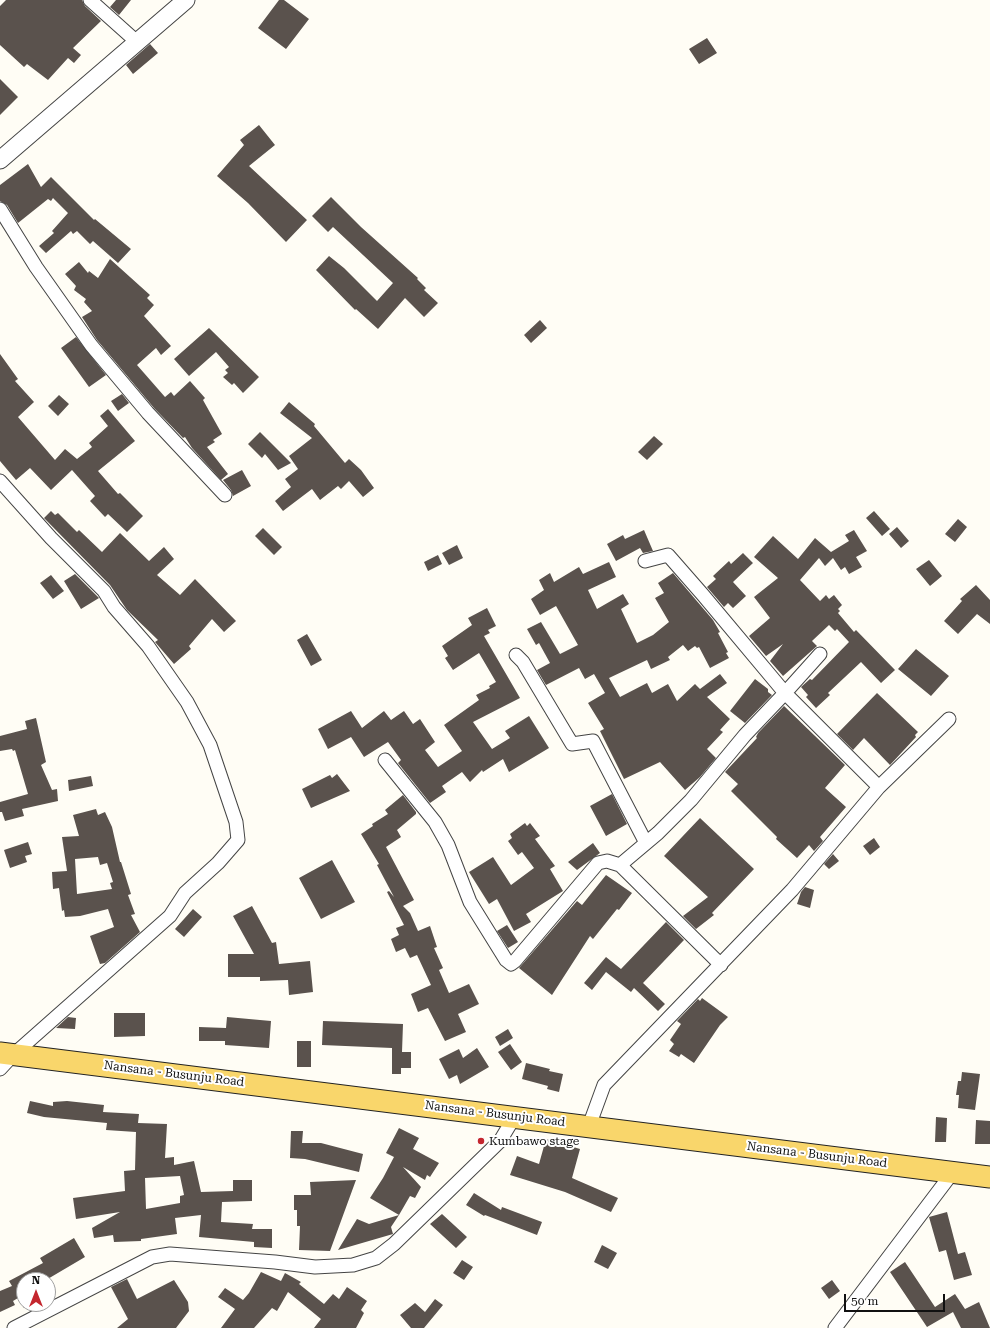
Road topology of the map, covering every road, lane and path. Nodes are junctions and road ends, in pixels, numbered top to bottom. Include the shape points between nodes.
1 (90, 0) edge
2 (186, 0) edge
3 (137, 42) junction
4 (0, 160) edge
5 (0, 209) edge
6 (0, 481) edge
7 (224, 495) dead end
8 (645, 561) dead end
9 (820, 654) dead end
10 (516, 655) dead end
11 (785, 694) junction
12 (949, 719) dead end
13 (385, 760) dead end
14 (879, 787) junction
15 (646, 843) junction
16 (620, 865) junction
17 (721, 965) junction
18 (4, 1059) edge
19 (515, 1116) junction
20 (589, 1126) junction
21 (953, 1172) junction
22 (990, 1176) edge
23 (14, 1328) edge
24 (835, 1328) edge

1 - 3 street
2 - 3 street
3 - 4 street
5 - 7 street via 36,267 91,345 148,413
6 - 18 street via 51,538 104,591 114,607 148,646 187,702 212,751 236,822 238,840 218,863 185,893 170,916
8 - 11 street via 668,555
9 - 11 street
10 - 15 street via 523,662 572,744 593,741
11 - 14 street
11 - 15 street via 745,735 691,800
12 - 14 street
13 - 16 street via 435,822 448,845 470,902 511,964 598,863 607,861
14 - 17 street via 792,890
15 - 16 street
16 - 17 street
17 - 20 street via 604,1086
18 - 19 main road, Nansana - Busunju Road
19 - 20 main road, Nansana - Busunju Road
19 - 23 street via 500,1141 394,1244 376,1258 353,1265 315,1267 170,1254 152,1257
20 - 21 main road, Nansana - Busunju Road
21 - 22 main road, Nansana - Busunju Road
21 - 24 street

